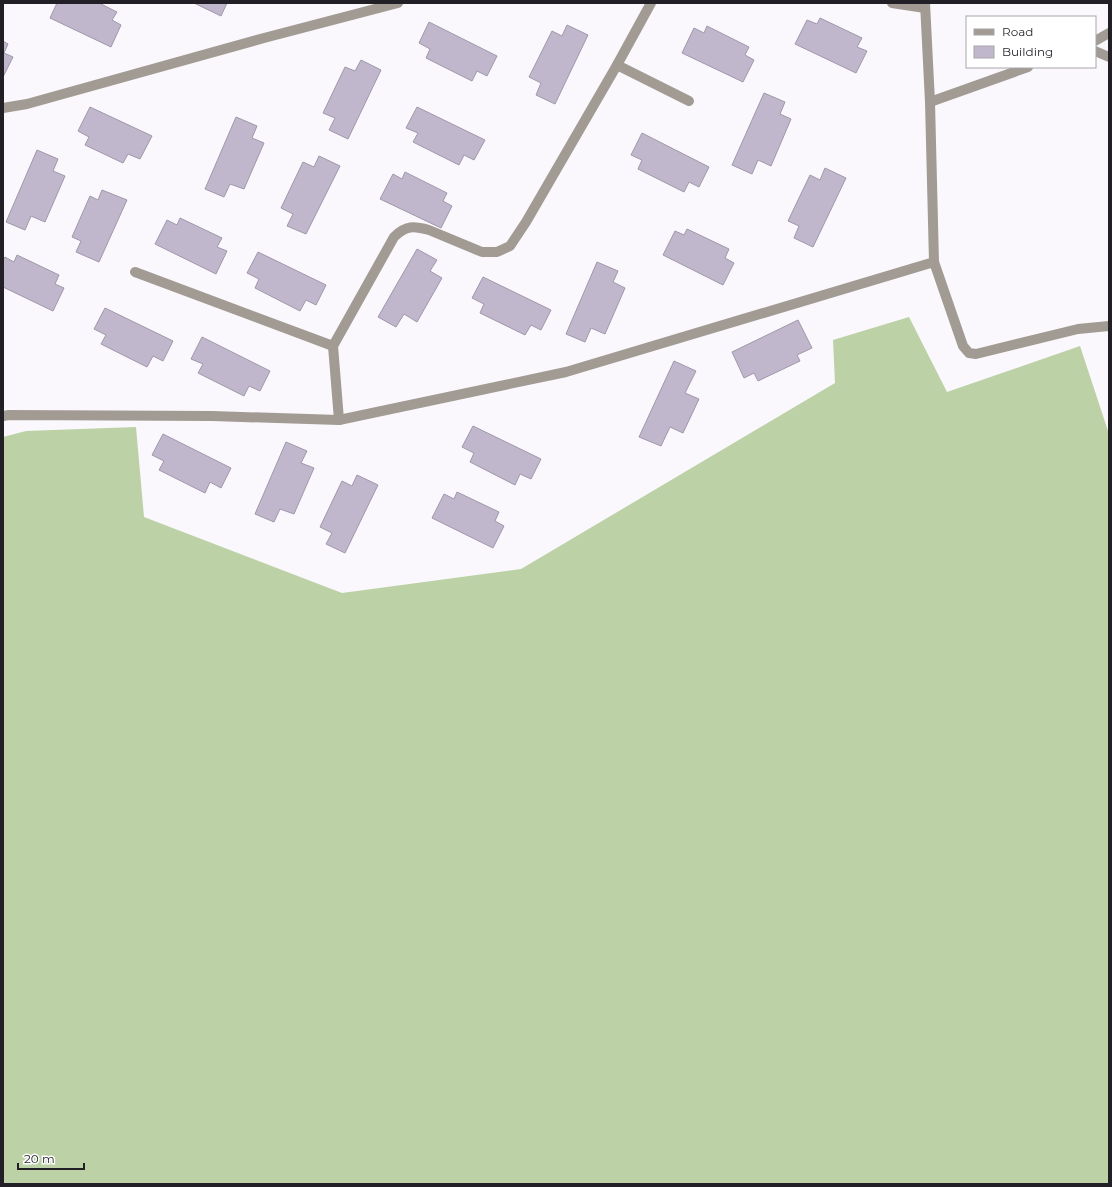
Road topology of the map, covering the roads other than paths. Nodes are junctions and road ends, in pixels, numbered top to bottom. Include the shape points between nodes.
1 (398, 3) edge
2 (651, 3) edge
3 (892, 3) edge
4 (925, 6) edge
5 (1109, 33) edge
6 (1096, 40) edge
7 (1096, 51) edge
8 (1109, 57) edge
9 (617, 65) junction
10 (1025, 68) edge
11 (689, 101) dead end
12 (930, 102) junction
13 (3, 108) edge
14 (934, 262) junction
15 (135, 272) dead end
16 (1109, 326) edge
17 (333, 346) junction
18 (3, 416) edge
19 (339, 420) junction

1 - 13 street via 27,104
2 - 9 street
3 - 4 street
4 - 12 street
5 - 6 street
7 - 8 street
9 - 11 street
9 - 17 street via 510,246 497,252 482,252 425,229 408,227 394,237
10 - 12 street
12 - 14 street
14 - 16 street via 963,346 969,353 976,354 1078,329
14 - 19 street via 566,372
15 - 17 street
17 - 19 street
18 - 19 street via 205,416

